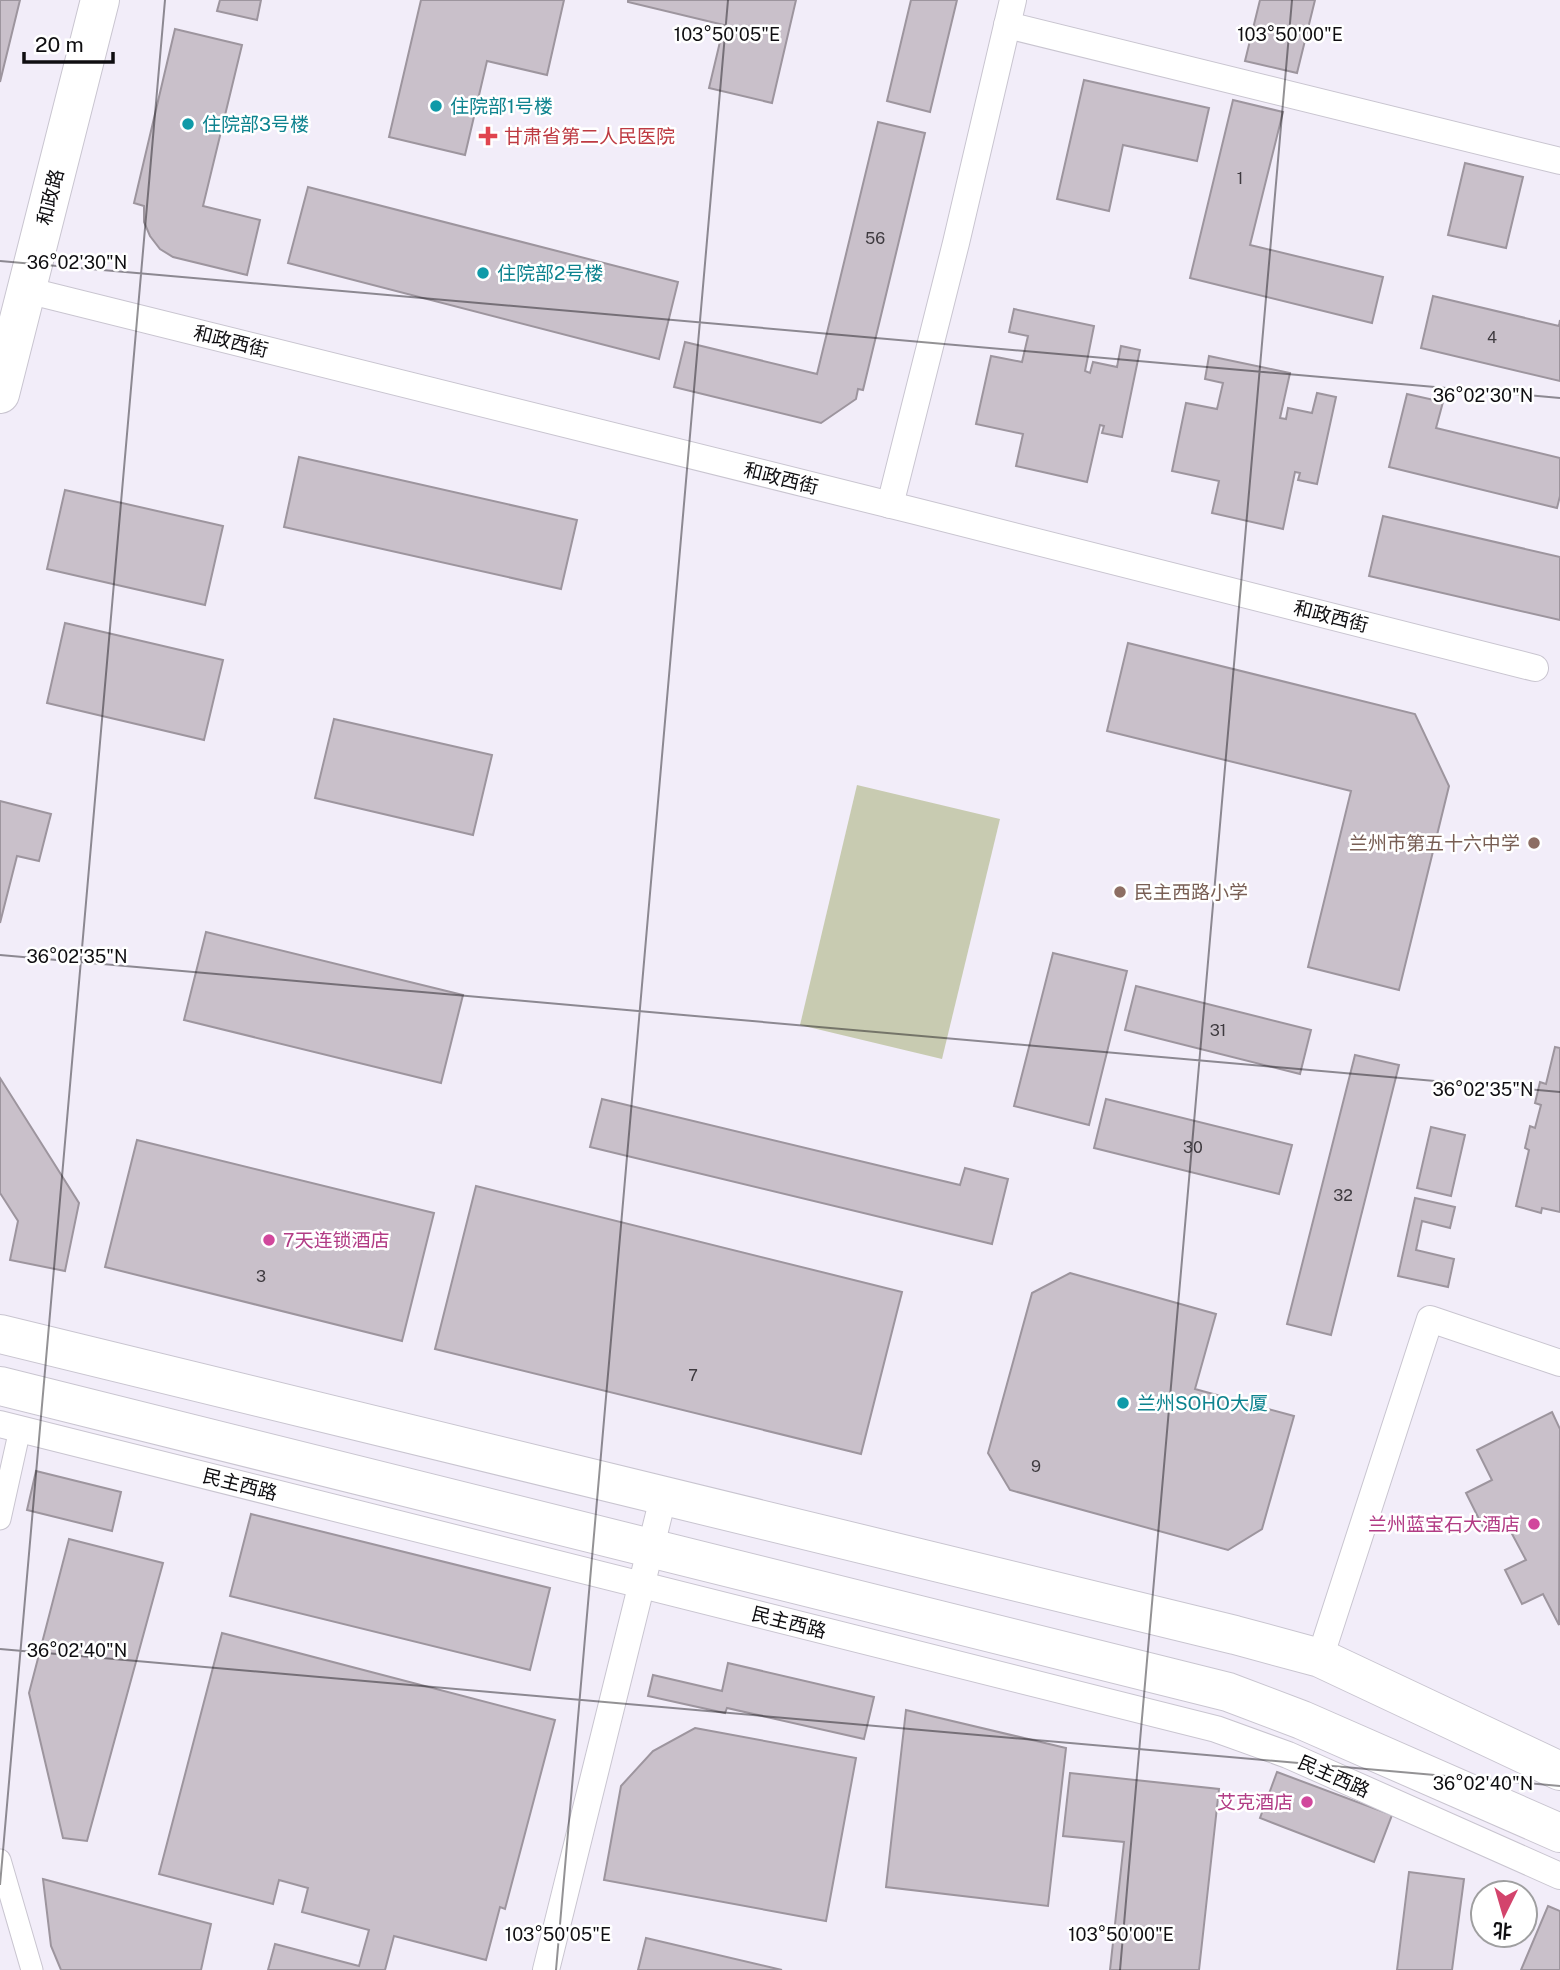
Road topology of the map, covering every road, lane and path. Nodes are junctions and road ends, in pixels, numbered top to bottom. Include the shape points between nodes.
1 (100, 0) edge
2 (1010, 13) edge
3 (1560, 161) edge
4 (26, 290) junction
5 (0, 394) edge
6 (890, 505) junction
7 (1535, 668) dead end
8 (0, 1334) edge
9 (1560, 1363) edge
10 (0, 1385) edge
11 (10, 1426) edge
12 (663, 1494) junction
13 (0, 1519) edge
14 (649, 1548) junction
15 (640, 1585) junction
16 (1320, 1657) junction
17 (1560, 1771) edge
18 (1560, 1833) edge
19 (0, 1860) edge
20 (1560, 1876) edge
21 (32, 1970) edge
22 (546, 1970) edge

1 - 4 main road, 和政路
2 - 3 street
2 - 6 street
4 - 5 main road, 和政路
4 - 6 street, 和政西街
6 - 7 street, 和政西街
8 - 12 main road
9 - 16 street via 1430,1319
10 - 14 main road, 民主西路
11 - 13 street
11 - 15 street, 民主西路
12 - 14 street
12 - 16 main road
14 - 15 street
14 - 18 main road, 民主西路 via 1228,1692
15 - 20 street, 民主西路 via 1216,1729 1288,1755
15 - 22 street
16 - 17 main road
19 - 21 street

